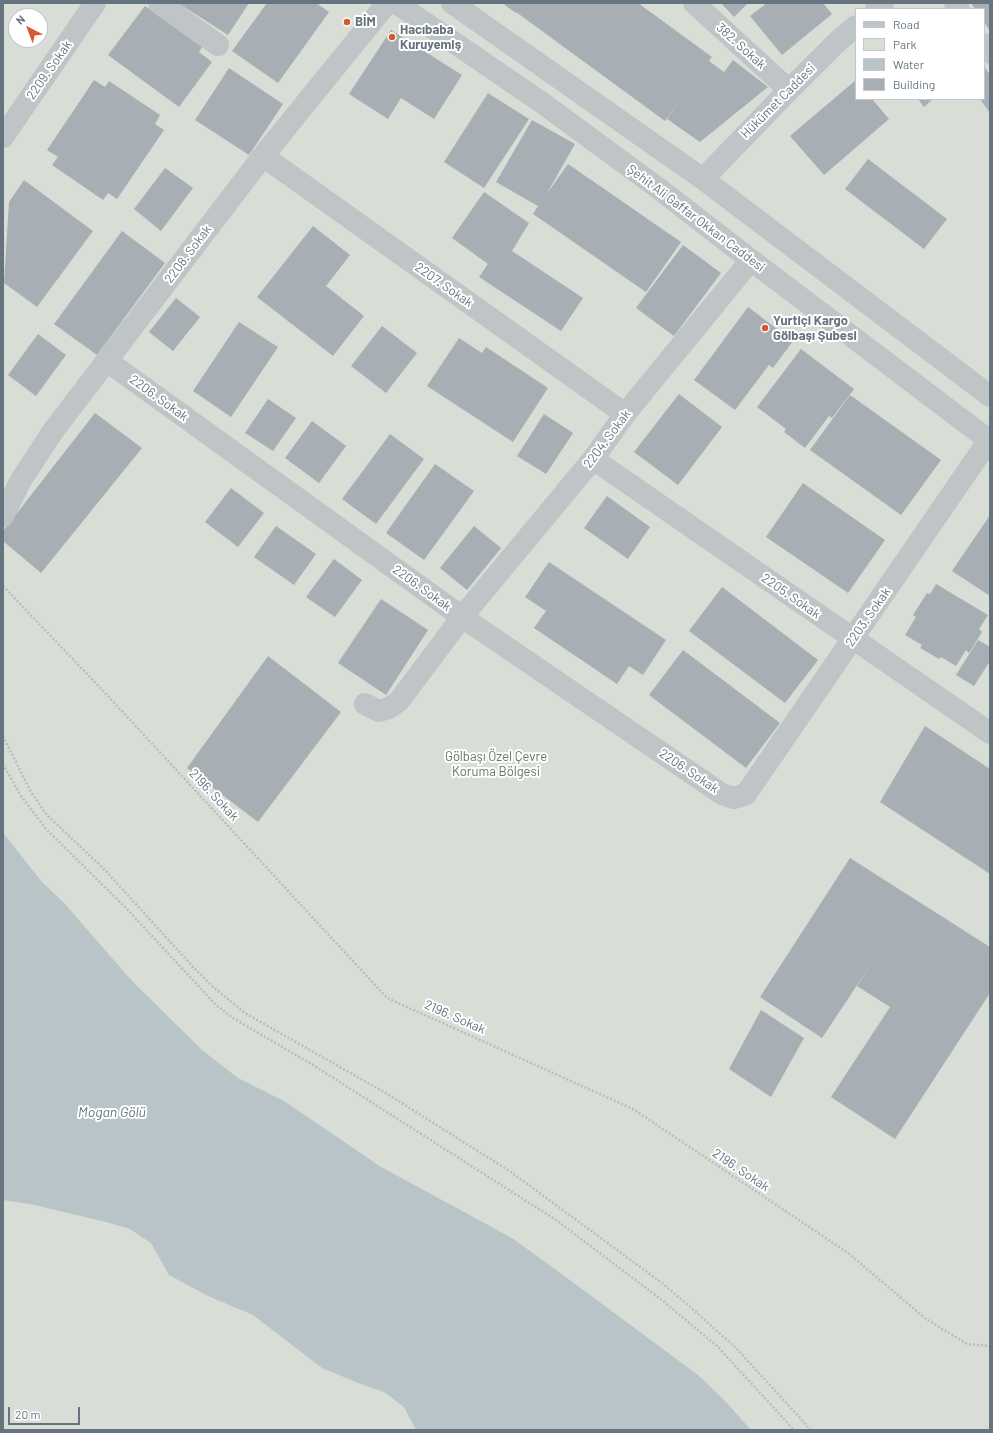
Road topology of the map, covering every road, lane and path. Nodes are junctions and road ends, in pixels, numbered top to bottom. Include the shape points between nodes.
1 (95, 3) edge
2 (159, 3) edge
3 (386, 3) edge
4 (396, 3) edge
5 (452, 3) edge
6 (694, 3) edge
7 (855, 27) edge
8 (218, 45) dead end
9 (789, 90) junction
10 (3, 137) edge
11 (263, 156) junction
12 (703, 179) junction
13 (751, 260) junction
14 (107, 361) junction
15 (990, 396) edge
16 (625, 414) junction
17 (990, 441) edge
18 (592, 459) junction
19 (6, 504) edge
20 (3, 586) edge
21 (462, 617) junction
22 (853, 638) junction
23 (365, 704) dead end
24 (990, 733) edge
25 (3, 736) edge
26 (3, 764) edge
27 (746, 794) joint
28 (990, 1346) edge
29 (794, 1430) edge
30 (811, 1430) edge

1 - 10 street, 2209. Sokak
2 - 8 street
3 - 11 street, 2208. Sokak
4 - 13 street, Şehit Ali Gaffar Okkan Caddesi via 541,102
5 - 12 street
6 - 9 street, 382. Sokak
7 - 9 street, Hükümet Caddesi
9 - 12 street, Hükümet Caddesi
11 - 14 street, 2208. Sokak
11 - 16 street, 2207. Sokak
12 - 15 street
13 - 16 street, 2204. Sokak
13 - 17 street, Şehit Ali Gaffar Okkan Caddesi
14 - 19 street, 2208. Sokak via 36,454
14 - 21 street, 2206. Sokak
16 - 18 street, 2204. Sokak
17 - 22 street, 2203. Sokak
18 - 21 street, 2204. Sokak
18 - 22 street, 2205. Sokak
20 - 28 path, 2196. Sokak via 387,998 633,1109 848,1253 926,1319 967,1344
21 - 23 street, 2204. Sokak via 399,701 379,711
21 - 27 street, 2206. Sokak via 722,794 734,798
22 - 24 street, 2205. Sokak
22 - 27 street, 2203. Sokak
25 - 30 path via 31,792 47,815 106,871 212,986 245,1013 389,1095 511,1172 662,1283 737,1349
26 - 29 path via 20,796 46,829 126,908 216,1005 556,1220 663,1301 717,1346

